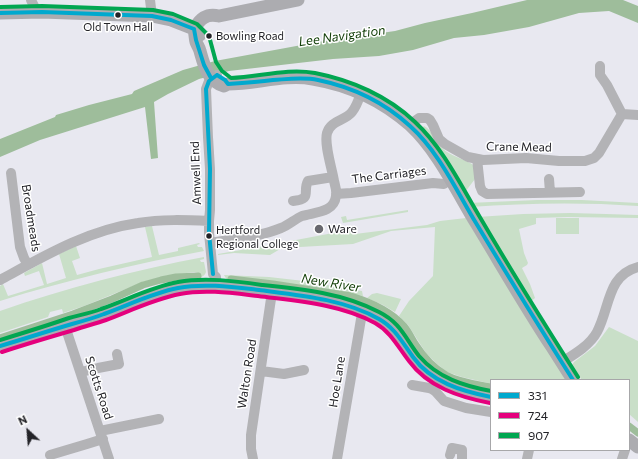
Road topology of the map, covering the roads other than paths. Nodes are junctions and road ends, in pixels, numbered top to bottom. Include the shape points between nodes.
1 (150, 0) edge
2 (293, 1) edge
3 (34, 6) edge
4 (0, 13) edge
5 (152, 16) junction
6 (194, 29) junction
7 (600, 66) dead end
8 (214, 77) junction
9 (361, 93) junction
10 (622, 114) junction
11 (638, 115) edge
12 (409, 125) junction
13 (477, 159) junction
14 (11, 174) dead end
15 (334, 177) junction
16 (549, 179) dead end
17 (447, 182) junction
18 (550, 192) junction
19 (580, 192) dead end
20 (336, 194) junction
21 (293, 201) dead end
22 (209, 221) junction
23 (210, 243) junction
24 (28, 265) junction
25 (638, 267) edge
26 (0, 280) edge
27 (215, 280) junction
28 (272, 292) junction
29 (366, 311) junction
30 (65, 326) junction
31 (0, 346) edge
32 (117, 354) dead end
33 (562, 362) junction
34 (304, 370) dead end
35 (261, 371) junction
36 (81, 372) junction
37 (572, 379) edge
38 (412, 385) dead end
39 (490, 396) edge
40 (490, 412) edge
41 (159, 419) dead end
42 (101, 435) junction
43 (50, 455) dead end
44 (450, 455) dead end
45 (109, 459) edge
46 (254, 459) edge
47 (337, 459) edge
48 (462, 459) edge

1 - 5 street
2 - 6 main road via 204,17
3 - 4 main road
3 - 5 main road
5 - 6 main road
6 - 8 main road via 196,40 207,63 208,74
7 - 10 street via 600,75
8 - 9 main road via 214,82 221,86 303,78 339,85
8 - 22 street, Amwell End via 206,89 210,169
9 - 12 main road
9 - 15 street via 353,112 328,130 327,145
10 - 11 street
10 - 13 street, Crane Mead via 599,153 590,160
12 - 13 street, Crane Mead via 419,118 427,118 434,125 442,142 468,157
12 - 17 main road via 441,165
13 - 18 street via 480,189 484,193
14 - 24 street, Broadmeads via 20,247
15 - 20 street
15 - 21 street via 308,181 304,197
16 - 18 street
17 - 20 street, The Carriages
17 - 33 main road
18 - 19 street
20 - 23 street via 334,202 327,209 301,217 281,228
22 - 23 street, Amwell End
22 - 24 street, Broadmeads via 180,220 118,227 71,243
23 - 27 street, Amwell End
24 - 26 street, Broadmeads
25 - 33 street via 621,275 615,283 600,326 592,339 581,350
27 - 28 main road
27 - 30 main road via 200,286 177,287 163,291
28 - 29 main road via 348,305
28 - 35 street, Walton Road
29 - 39 main road via 397,334 427,372 459,390
29 - 47 street, Hoe Lane via 358,331
30 - 31 main road
30 - 36 street, Scotts Road
32 - 36 street via 119,364
33 - 37 main road
34 - 35 street via 284,374
35 - 46 street, Walton Road via 251,435
36 - 42 street, Scotts Road
38 - 40 street via 432,389 444,401
41 - 42 street
42 - 43 street via 87,444
42 - 45 street, Scotts Road
44 - 48 street via 452,448 462,450

